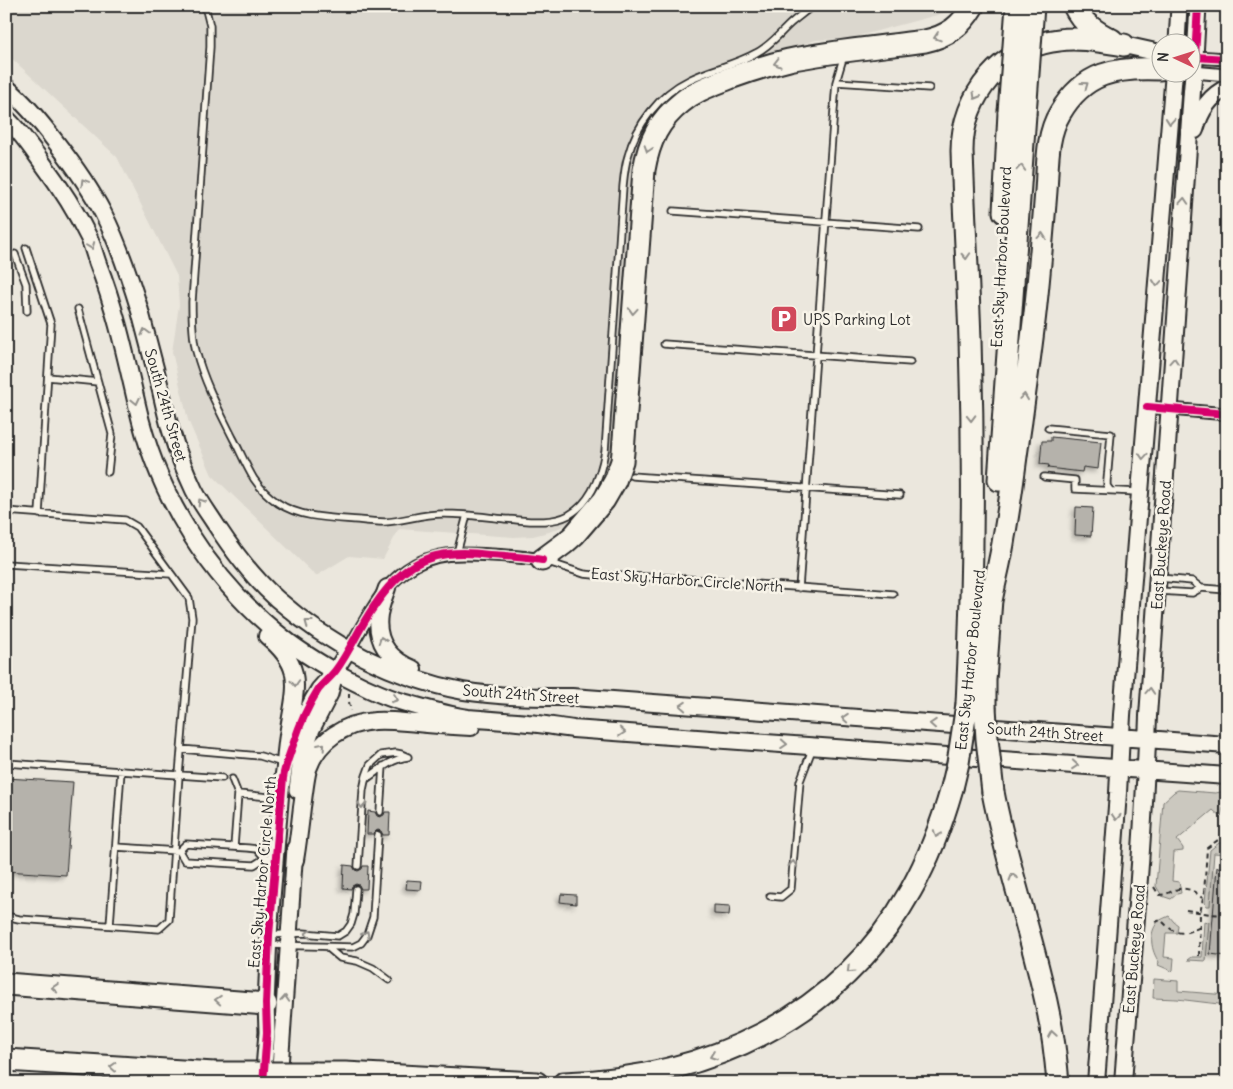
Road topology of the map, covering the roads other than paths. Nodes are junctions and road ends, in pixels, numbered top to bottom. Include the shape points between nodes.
1 (205, 6) edge
2 (812, 6) edge
3 (973, 6) edge
4 (1017, 6) edge
5 (1032, 6) edge
6 (1074, 6) edge
7 (1180, 6) edge
8 (1198, 6) edge
9 (1178, 32) edge
10 (1195, 32) edge
11 (1124, 45) junction
12 (1150, 51) edge
13 (846, 52) junction
14 (1227, 59) edge
15 (1200, 63) edge
16 (1200, 67) edge
17 (1150, 69) edge
18 (1227, 75) edge
19 (6, 80) edge
20 (836, 82) junction
21 (1173, 82) edge
22 (1191, 82) edge
23 (6, 87) edge
24 (929, 88) dead end
25 (1227, 88) edge
26 (20, 99) junction
27 (1017, 113) junction
28 (8, 119) edge
29 (1187, 159) junction
30 (674, 211) dead end
31 (826, 222) junction
32 (919, 229) dead end
33 (26, 248) dead end
34 (15, 254) dead end
35 (78, 310) dead end
36 (27, 311) dead end
37 (664, 344) dead end
38 (816, 355) junction
39 (910, 362) dead end
40 (48, 376) junction
41 (98, 382) junction
42 (1147, 407) junction
43 (1170, 409) junction
44 (1227, 414) edge
45 (1048, 428) dead end
46 (108, 472) dead end
47 (632, 476) dead end
48 (1044, 478) dead end
49 (807, 489) junction
50 (1110, 490) junction
51 (1140, 492) junction
52 (1164, 494) junction
53 (900, 495) dead end
54 (6, 511) edge
55 (39, 514) junction
56 (466, 515) junction
57 (457, 553) junction
58 (542, 560) junction
59 (208, 561) junction
60 (6, 564) edge
61 (171, 574) junction
62 (1158, 585) junction
63 (387, 588) junction
64 (799, 588) junction
65 (1201, 588) junction
66 (1227, 590) edge
67 (893, 594) dead end
68 (991, 600) junction
69 (348, 649) junction
70 (335, 671) junction
71 (572, 698) junction
72 (976, 706) junction
73 (573, 729) junction
74 (1122, 738) junction
75 (1147, 740) junction
76 (1227, 745) edge
77 (813, 746) junction
78 (181, 748) junction
79 (6, 763) edge
80 (285, 764) junction
81 (384, 766) junction
82 (1120, 768) junction
83 (1146, 770) junction
84 (121, 771) junction
85 (179, 775) junction
86 (1227, 776) edge
87 (222, 778) dead end
88 (232, 779) dead end
89 (365, 780) junction
90 (238, 794) junction
91 (281, 798) junction
92 (380, 812) dead end
93 (378, 835) dead end
94 (116, 847) junction
95 (234, 847) junction
96 (176, 851) junction
97 (270, 858) junction
98 (295, 860) junction
99 (358, 866) dead end
100 (356, 889) dead end
101 (770, 896) dead end
102 (6, 916) edge
103 (110, 925) junction
104 (269, 940) junction
105 (289, 940) junction
106 (327, 947) junction
107 (389, 980) dead end
108 (6, 984) edge
109 (266, 1004) junction
110 (282, 1045) junction
111 (6, 1060) edge
112 (321, 1079) edge
113 (263, 1083) edge
114 (279, 1083) edge
115 (537, 1083) edge
116 (564, 1083) edge
117 (1058, 1083) edge
118 (1096, 1083) edge
119 (1123, 1083) edge

1 - 56 lane via 210,26 210,47 192,323 201,369 253,477 278,503 312,516 385,522 435,514
2 - 56 lane via 760,51 687,80 674,89 646,118 632,144 623,186 605,450 600,474 591,493 576,509 560,518 528,521
3 -> 13 highway via 965,19 943,36
4 - 27 highway, East Sky Harbor Boulevard, bridge
5 - 27 highway, East Sky Harbor Boulevard, bridge
6 - 11 highway via 1094,30
7 - 9 street
8 - 10 street, East Buckeye Road
11 - 12 main road
11 -> 72 highway via 1067,39 1023,50 994,72 973,101 965,122 962,151 970,342 971,604
13 - 20 lane
13 -> 58 highway via 769,65 702,89 675,108 654,134 644,170 622,461 610,491 596,511 570,539
14 - 15 street
16 - 18 street
68 -> 17 highway via 1004,538 1032,343 1053,128 1068,100 1094,79 1121,70
19 - 26 main road
20 - 24 lane
20 - 31 lane
21 -> 42 main road, East Buckeye Road
22 - 29 main road, East Buckeye Road
23 - 26 main road, South 24th Street
25 - 29 main road via 1211,98 1203,109
69 -> 26 main road, South 24th Street via 276,599 222,534 195,492 170,429 123,258 80,175
68 -> 27 highway, East Sky Harbor Boulevard
27 - 72 highway, East Sky Harbor Boulevard via 976,624
28 -> 59 main road, South 24th Street via 64,194 89,239 107,286 155,465
43 -> 29 main road, East Buckeye Road
30 - 31 lane
31 - 32 lane
31 - 38 lane
33 - 40 lane via 51,324
34 - 36 lane via 26,284
35 - 41 lane
37 - 38 lane
38 - 39 lane
38 - 49 lane
40 - 41 lane
40 - 55 lane
41 - 46 lane via 112,434
42 - 43 street
42 -> 51 main road, East Buckeye Road
43 - 44 street
43 - 52 main road, East Buckeye Road
45 - 50 lane via 1111,434 1107,481
47 - 49 lane
48 - 50 lane via 1075,480 1075,489
49 - 53 lane
49 - 64 lane
50 - 51 lane
51 - 52 main road
51 - 74 main road, East Buckeye Road
52 - 62 main road, East Buckeye Road
54 - 55 lane
55 - 61 lane via 125,520 137,527
56 - 57 lane
57 - 58 street, East Sky Harbor Circle North
57 - 63 street, East Sky Harbor Circle North via 421,562
58 - 64 lane, East Sky Harbor Circle North via 584,574
59 - 70 main road, South 24th Street via 267,624 303,652
59 -> 80 main road via 220,590 290,661 296,684
60 - 61 lane
61 - 78 lane via 189,598 192,618
62 - 65 lane via 1192,593
62 - 65 lane via 1192,581
75 -> 62 main road, East Buckeye Road
63 - 69 street, East Sky Harbor Circle North
71 -> 63 main road via 454,680 400,664 386,649 379,630 379,613
64 - 67 lane, East Sky Harbor Circle North
65 - 66 lane
68 - 72 highway, East Sky Harbor Boulevard via 985,680
69 - 70 street, East Sky Harbor Circle North
69 - 71 main road, South 24th Street via 393,671 456,689
70 -> 73 main road, South 24th Street via 404,703 445,714
70 - 80 street, East Sky Harbor Circle North via 318,689
70 - 98 street, East Sky Harbor Circle North via 330,694 307,741 300,768
74 -> 71 main road, South 24th Street
72 -> 116 highway, East Sky Harbor Boulevard, bridge via 952,788 921,871 901,908 874,945 830,989 763,1034 696,1062 609,1080
117 -> 72 highway, East Sky Harbor Boulevard, bridge via 1047,1003 1004,843 986,738
73 -> 77 main road, South 24th Street
98 -> 73 main road via 308,770 324,744 343,729 377,721 531,732
74 - 75 main road, South 24th Street
74 - 82 main road, East Buckeye Road
75 - 76 main road, South 24th Street
75 - 83 main road, East Buckeye Road
77 -> 82 main road, South 24th Street
101 -> 77 lane via 781,897 791,889 800,781
78 - 80 lane via 260,756
78 - 85 lane
79 - 84 lane
80 - 91 street, East Sky Harbor Circle North
81 - 89 lane
81 - 89 lane via 408,757 396,753 381,755 370,765
81 - 92 lane
82 - 83 main road, South 24th Street
82 -> 118 main road, East Buckeye Road
83 - 86 main road, South 24th Street
83 - 119 main road, East Buckeye Road
84 - 85 lane
84 - 94 lane
85 - 87 lane
85 - 96 lane
88 - 90 lane
89 -> 99 lane
90 - 91 lane
90 - 95 lane
91 - 97 street, East Sky Harbor Circle North
106 -> 93 lane via 353,947 367,935 373,917
94 - 96 lane
94 - 103 lane
95 - 96 lane via 186,844
95 - 97 lane via 257,849
96 - 97 lane via 185,861 254,865
96 - 103 lane via 169,920 159,929
97 - 98 street
97 - 104 street, East Sky Harbor Circle North
98 - 105 street, East Sky Harbor Circle North
100 -> 105 lane via 354,914 346,931 338,936 303,933
102 - 103 lane
104 - 105 lane
104 - 105 lane
104 - 109 street, East Sky Harbor Circle North
105 - 106 lane
110 -> 105 street, East Sky Harbor Circle North
106 - 107 lane via 340,958 373,968
109 -> 108 highway
109 - 110 street
109 - 113 street, East Sky Harbor Circle North
110 - 114 street, East Sky Harbor Circle North
112 -> 111 highway, bridge
112 - 115 highway via 345,1073

